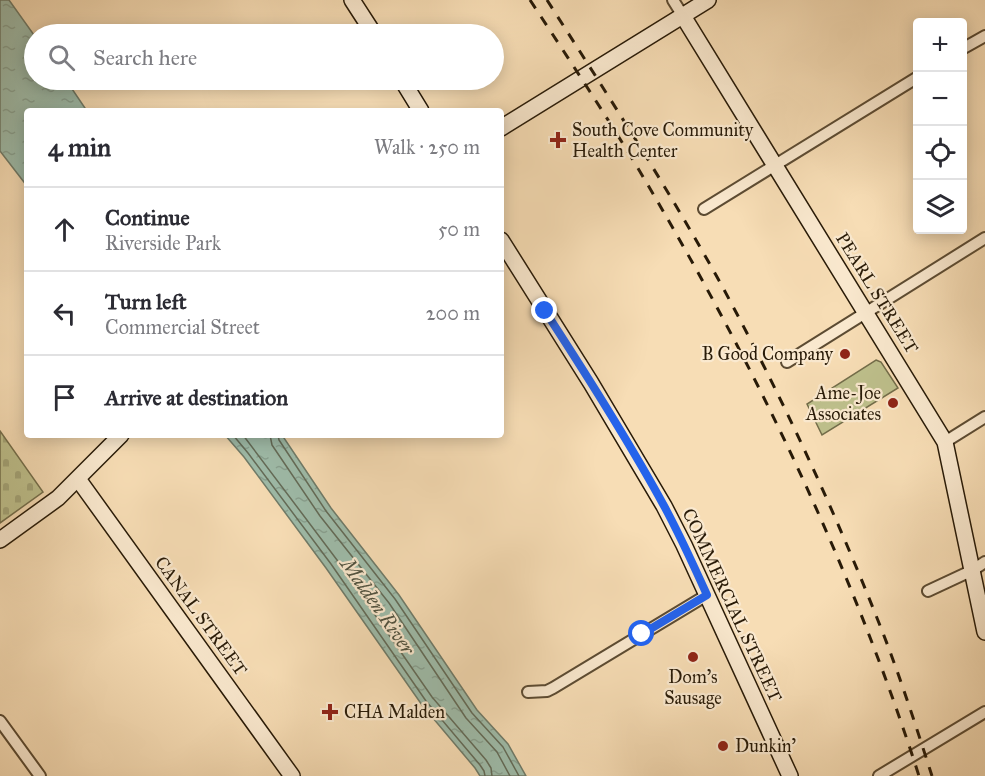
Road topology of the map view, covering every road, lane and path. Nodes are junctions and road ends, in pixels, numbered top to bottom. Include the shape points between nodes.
1 (352, 0) edge
2 (673, 0) edge
3 (708, 0) edge
4 (683, 16) junction
5 (368, 24) edge
6 (985, 36) edge
7 (967, 47) edge
8 (913, 80) edge
9 (408, 90) edge
10 (420, 108) edge
11 (504, 126) edge
12 (775, 165) junction
13 (704, 209) dead end
14 (985, 238) edge
15 (504, 245) edge
16 (867, 312) junction
17 (787, 362) dead end
18 (985, 417) edge
19 (118, 438) edge
20 (945, 442) junction
21 (78, 479) junction
22 (0, 540) edge
23 (979, 566) edge
24 (928, 591) dead end
25 (707, 595) junction
26 (985, 632) edge
27 (528, 692) dead end
28 (985, 712) edge
29 (0, 721) edge
30 (40, 776) edge
31 (292, 776) edge
32 (790, 776) edge
33 (879, 776) edge

1 - 5 main road
2 - 4 street, PEARL STREET
3 - 4 main road
4 - 11 main road
4 - 12 main road, PEARL STREET
6 - 7 street
8 - 12 street
9 - 10 main road
12 - 13 street
12 - 16 main road, PEARL STREET
14 - 16 street
15 - 25 main road, COMMERCIAL STREET via 631,448
16 - 17 street
16 - 20 main road, PEARL STREET
18 - 20 street
19 - 21 main road
20 - 23 main road, PEARL STREET
21 - 22 main road
21 - 31 main road, CANAL STREET
23 - 24 street
23 - 26 main road, PEARL STREET
25 - 27 street via 553,688
25 - 32 main road, COMMERCIAL STREET
28 - 33 street
29 - 30 street

